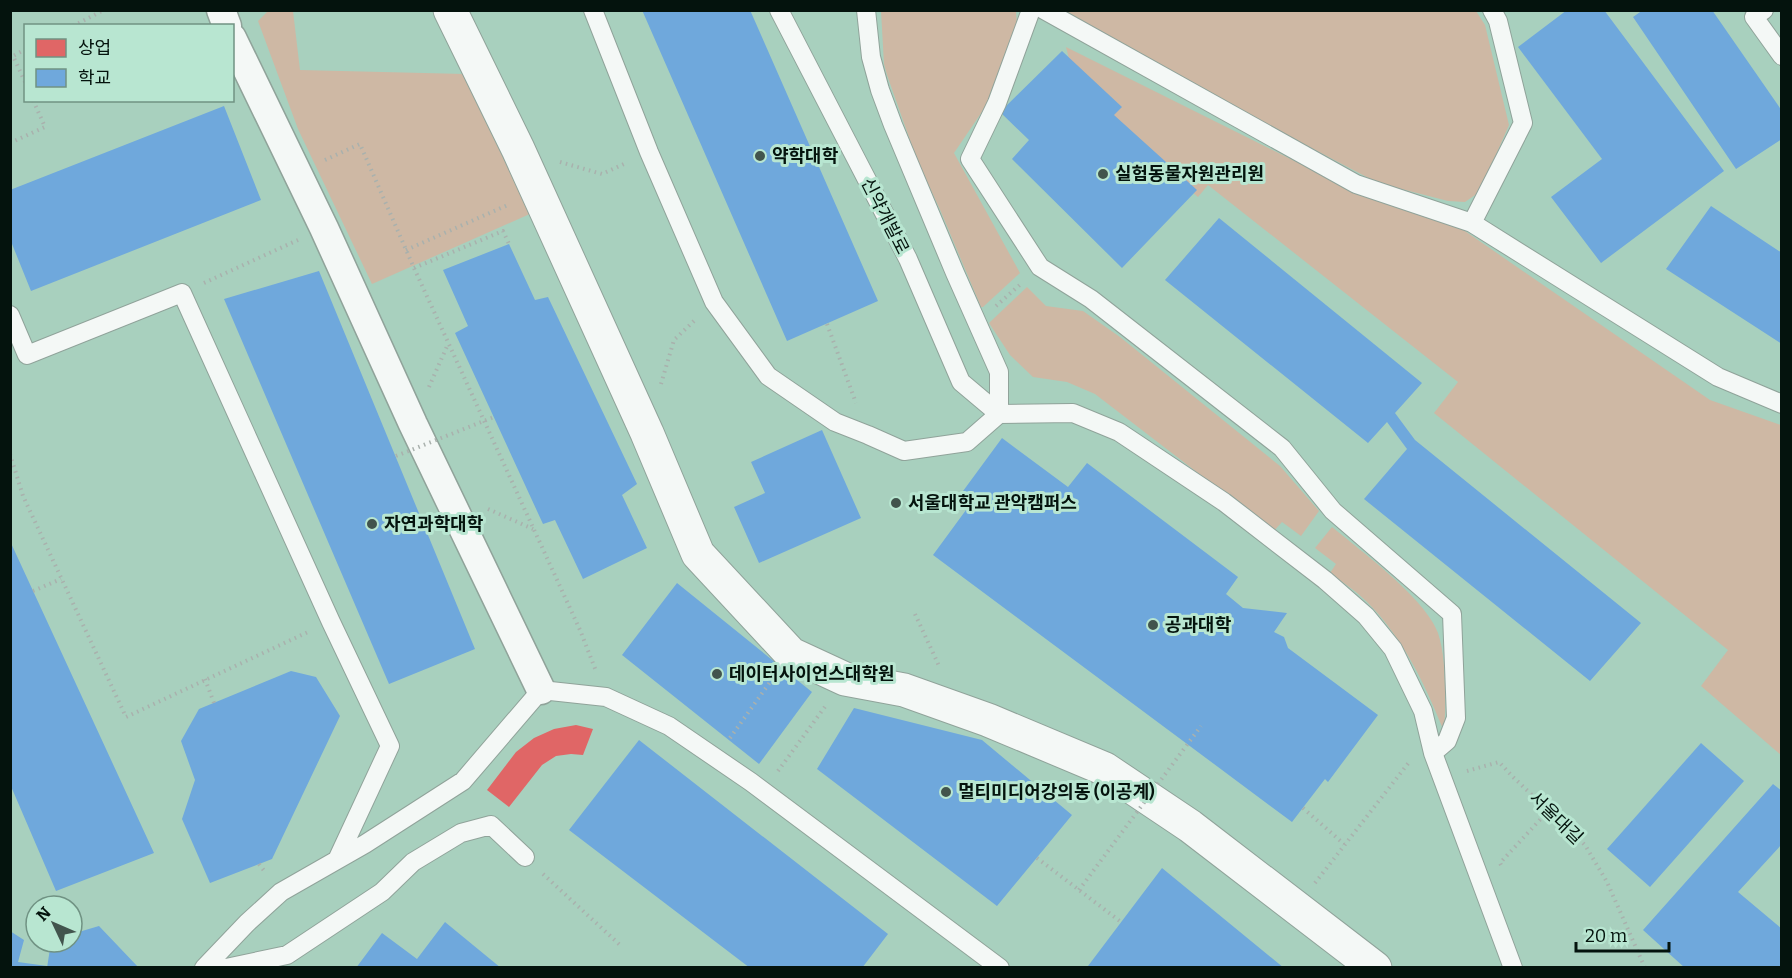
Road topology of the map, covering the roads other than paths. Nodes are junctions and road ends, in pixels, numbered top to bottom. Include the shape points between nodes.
1 (220, 10) edge
2 (450, 10) edge
3 (593, 10) edge
4 (779, 10) edge
5 (866, 10) edge
6 (1030, 10) edge
7 (1044, 10) edge
8 (1492, 10) edge
9 (1764, 10) edge
10 (226, 24) edge
11 (234, 42) edge
12 (1782, 56) edge
13 (1472, 223) junction
14 (10, 315) edge
15 (1782, 404) edge
16 (999, 414) junction
17 (541, 690) junction
18 (1433, 753) junction
19 (525, 857) road end
20 (337, 860) junction
21 (204, 968) edge
22 (226, 968) edge
23 (1000, 968) edge
24 (1375, 968) edge
25 (1513, 968) edge

1 - 10 street
2 - 24 street via 518,148 698,554 791,654 845,679 904,690 988,720 1105,769 1190,826
3 - 16 lane via 714,302 768,376 835,422 904,451 967,442
4 - 16 lane, 신약개발로 via 908,259 962,382
5 - 16 lane via 871,57 880,90 999,372
6 - 18 lane via 997,104 970,159 1040,267 1091,299 1282,448 1333,511 1452,614 1456,718 1448,741
7 - 13 lane via 1356,184
8 - 13 lane via 1523,123
9 - 12 lane via 1754,17
11 - 17 street
13 - 15 lane via 1718,377
14 - 20 lane via 27,355 182,293 390,746
16 - 18 lane via 1073,413 1119,432 1224,502 1325,580 1366,615 1393,649 1423,711
17 - 20 lane via 463,781
17 - 23 lane via 606,697 669,726
18 - 25 lane
19 - 22 lane via 491,825 461,832 414,862 382,892 287,955
20 - 21 lane via 281,892

